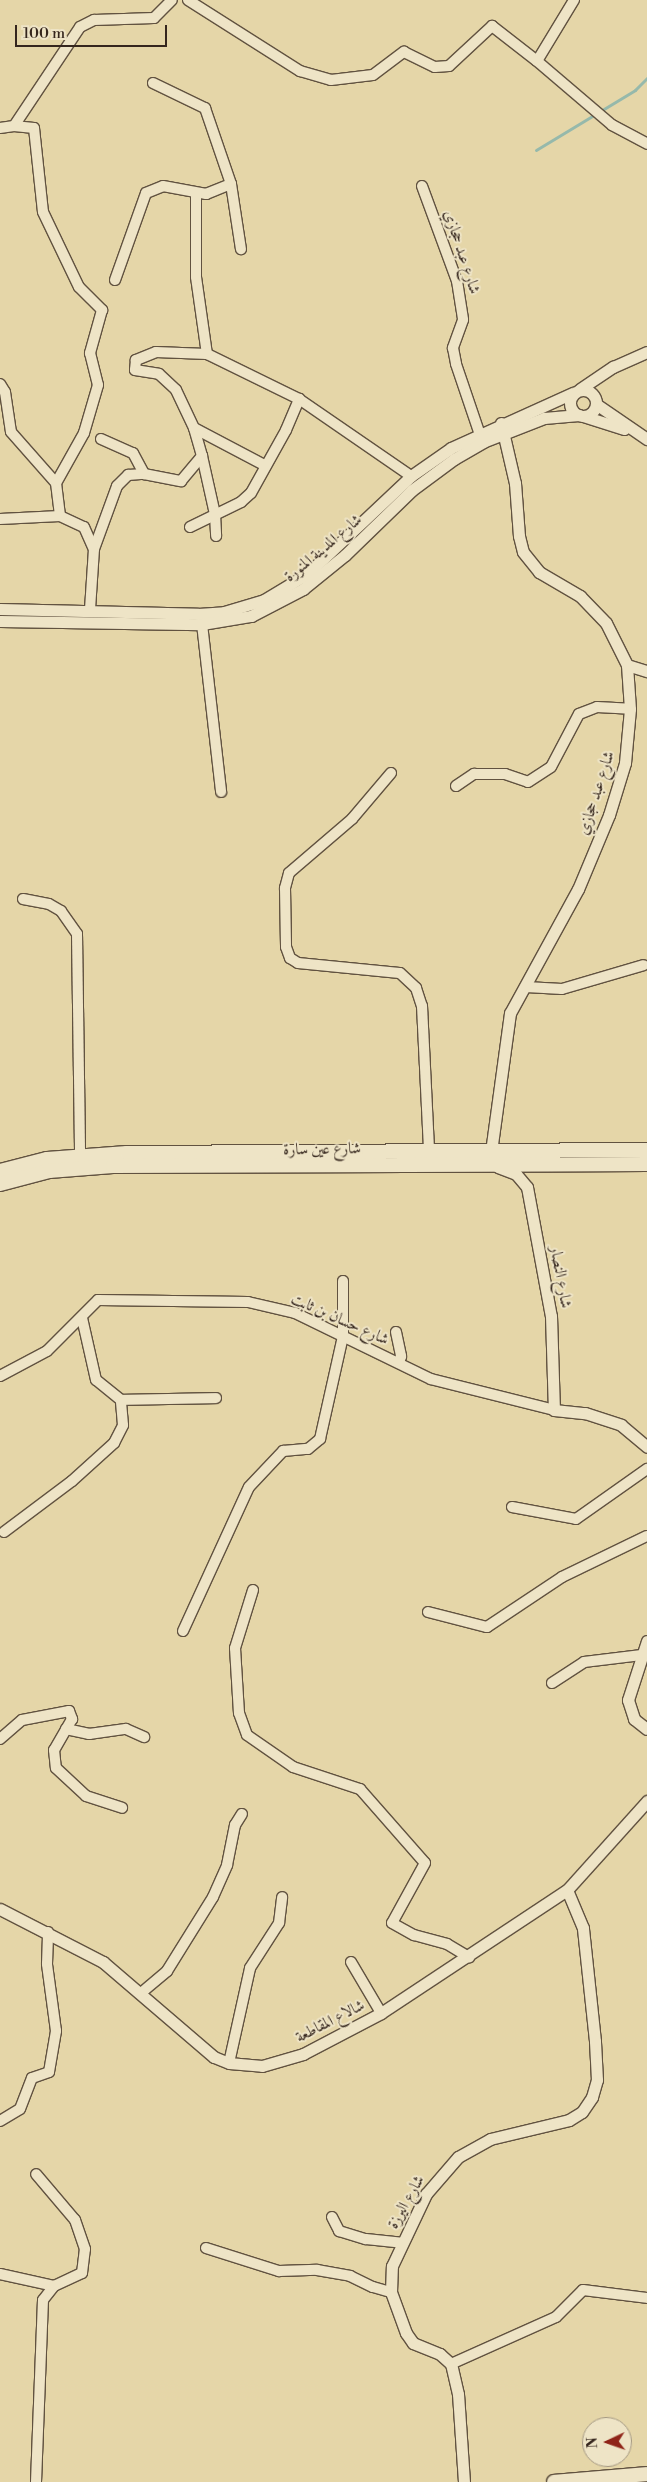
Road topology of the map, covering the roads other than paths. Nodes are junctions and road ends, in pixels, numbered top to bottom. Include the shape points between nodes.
1 (172, 0) edge
2 (188, 0) edge
3 (574, 0) edge
4 (537, 61) junction
5 (153, 83) dead end
6 (14, 126) junction
7 (0, 128) edge
8 (647, 144) edge
9 (231, 184) junction
10 (422, 186) dead end
11 (196, 195) junction
12 (241, 249) dead end
13 (115, 280) dead end
14 (647, 352) edge
15 (207, 354) junction
16 (613, 367) junction
17 (0, 384) edge
18 (577, 391) junction
19 (298, 398) junction
20 (596, 400) junction
21 (581, 416) junction
22 (194, 428) junction
23 (502, 428) junction
24 (635, 433) junction
25 (480, 438) junction
26 (101, 439) dead end
27 (647, 439) edge
28 (202, 456) junction
29 (266, 466) junction
30 (144, 474) junction
31 (411, 476) junction
32 (56, 483) junction
33 (215, 514) junction
34 (60, 516) junction
35 (0, 519) edge
36 (190, 527) dead end
37 (216, 536) dead end
38 (94, 549) junction
39 (0, 609) edge
40 (90, 610) junction
41 (0, 621) edge
42 (202, 624) junction
43 (627, 665) junction
44 (647, 671) edge
45 (630, 709) junction
46 (391, 773) dead end
47 (456, 786) dead end
48 (221, 792) dead end
49 (23, 899) dead end
50 (644, 964) dead end
51 (526, 987) junction
52 (429, 1149) junction
53 (490, 1150) junction
54 (647, 1150) edge
55 (80, 1155) junction
56 (647, 1164) edge
57 (498, 1167) junction
58 (0, 1171) edge
59 (0, 1184) edge
60 (343, 1281) dead end
61 (82, 1318) junction
62 (396, 1332) dead end
63 (343, 1336) junction
64 (399, 1364) junction
65 (0, 1376) edge
66 (216, 1398) dead end
67 (121, 1400) junction
68 (554, 1410) junction
69 (647, 1447) edge
70 (647, 1469) edge
71 (512, 1507) dead end
72 (4, 1532) dead end
73 (647, 1536) edge
74 (253, 1590) dead end
75 (428, 1612) dead end
76 (183, 1631) dead end
77 (647, 1641) edge
78 (642, 1655) junction
79 (552, 1684) dead end
80 (66, 1729) junction
81 (647, 1730) edge
82 (144, 1737) dead end
83 (0, 1739) edge
84 (647, 1801) edge
85 (122, 1808) dead end
86 (242, 1814) dead end
87 (568, 1890) junction
88 (282, 1897) dead end
89 (0, 1909) edge
90 (48, 1932) junction
91 (468, 1957) junction
92 (351, 1962) dead end
93 (141, 1993) junction
94 (381, 2013) junction
95 (228, 2063) junction
96 (0, 2121) edge
97 (36, 2174) dead end
98 (332, 2217) dead end
99 (402, 2243) junction
100 (206, 2248) dead end
101 (0, 2274) edge
102 (54, 2286) junction
103 (392, 2292) junction
104 (647, 2298) edge
105 (451, 2364) junction
106 (647, 2474) edge
107 (36, 2482) edge
108 (464, 2482) edge
109 (554, 2482) edge

1 - 6 street via 154,18 94,20 80,27
2 - 4 street via 300,71 331,80 373,75 404,52 435,67 449,66 492,26
3 - 4 street
4 - 8 street via 612,125
5 - 9 street via 205,108
6 - 7 street
6 - 32 street via 34,128 42,212 79,287 102,310 90,353 98,385 84,432
9 - 11 street
9 - 12 street
10 - 25 street, شارع عبد حجازي via 457,281 463,320 453,348
11 - 13 street via 163,186 146,192
11 - 15 street via 196,277
14 - 16 street, شارع المدينة المنورة
15 - 19 street
15 - 22 street via 156,352 136,360 135,370 158,374 176,390
16 - 18 street, شارع المدينة المنورة
16 - 20 street
17 - 32 street via 5,392 11,432
18 - 20 street via 589,390
18 - 21 street via 570,406
18 - 23 street, شارع المدينة المنورة
19 - 29 street via 286,430
19 - 31 street
20 - 21 street via 592,413
20 - 24 street
21 - 23 street, شارع المدينة المنورة via 544,418
21 - 24 street
22 - 28 street
22 - 29 street
23 - 25 street, شارع المدينة المنورة
23 - 43 street, شارع عبد حجازي via 515,483 523,552 539,572 580,596 598,613
24 - 27 street
25 - 31 street, شارع المدينة المنورة via 451,448
25 - 42 street, شارع المدينة المنورة via 412,490 303,589 251,616
26 - 30 street via 133,453
28 - 30 street via 181,481
28 - 33 street
29 - 33 street via 246,498
30 - 38 street via 128,476 116,486
31 - 40 street, شارع المدينة المنورة via 307,574 264,600 224,612 198,614
32 - 34 street
33 - 36 street
33 - 37 street
34 - 35 street
34 - 38 street via 84,527
38 - 40 street
39 - 40 street, شارع المدينة المنورة
41 - 42 street, شارع المدينة المنورة
42 - 48 street
43 - 44 street
43 - 45 street, شارع عبد حجازي
45 - 47 street via 597,707 579,714 551,767 528,782 505,774 474,774
45 - 51 street, شارع عبد حجازي via 625,763 609,815 578,889
46 - 52 street via 352,819 289,873 286,885 286,947 288,956 298,963 400,973 416,988 422,1006
49 - 55 street via 49,904 62,911 77,934
50 - 51 street via 562,989
51 - 53 street, شارع عبد حجازي via 510,1013
52 - 53 main road, شارع عين سارة
52 - 55 main road, شارع عين سارة
53 - 54 main road, شارع عين سارة
53 - 57 street
55 - 58 main road, شارع عين سارة
56 - 57 main road, شارع عين سارة
57 - 59 main road, شارع عين سارة via 113,1166 49,1171
57 - 68 street, شارع النصار via 516,1174 527,1186 552,1324
60 - 63 street
61 - 63 street, شارع حسان بن ثابت via 98,1300 248,1302 295,1313
61 - 65 street, شارع حسان بن ثابت via 46,1351
61 - 67 street via 96,1380
62 - 64 street via 402,1356
63 - 64 street, شارع حسان بن ثابت
63 - 76 street via 320,1439 308,1449 283,1451 249,1487
64 - 68 street, شارع حسان بن ثابت via 432,1379
66 - 67 street
67 - 72 street via 123,1425 114,1443 72,1481
68 - 69 street, شارع حسان بن ثابت via 585,1413 621,1425
70 - 71 street via 576,1519
73 - 75 street via 562,1578 486,1628
74 - 91 street via 236,1648 239,1713 247,1735 293,1767 360,1789 425,1863 392,1923 414,1935 447,1944
77 - 78 street
78 - 79 street via 584,1662
78 - 81 street via 628,1700 634,1719
80 - 82 street via 88,1734 126,1729
80 - 83 street via 72,1716 65,1710 22,1720
80 - 85 street via 54,1750 54,1762 59,1773 86,1796
84 - 87 street, شالاع المقاطعة
86 - 93 street via 235,1825 227,1865 213,1897 167,1971
87 - 91 street, شالاع المقاطعة
87 - 99 street, شارع اليرزة via 583,1928 597,2080 592,2097 582,2112 569,2120 490,2139 458,2157 432,2184
88 - 95 street via 279,1923 250,1968
89 - 90 street, شالاع المقاطعة
90 - 93 street, شالاع المقاطعة via 103,1962
90 - 96 street via 48,1964 56,2031 49,2072 32,2078 20,2109
91 - 94 street, شالاع المقاطعة
92 - 94 street
93 - 95 street, شالاع المقاطعة via 200,2047
94 - 95 street, شالاع المقاطعة via 304,2054 283,2061 262,2066
97 - 102 street via 76,2220 85,2249 82,2273
98 - 99 street via 339,2230 366,2239
99 - 103 street, شارع اليرزة via 392,2266
100 - 103 street via 279,2271 317,2270 350,2276
101 - 102 street
102 - 107 street via 43,2300
103 - 105 street, شارع اليرزة via 413,2343 440,2354
104 - 105 street via 584,2290 556,2317
105 - 108 street via 458,2394
106 - 109 main road

